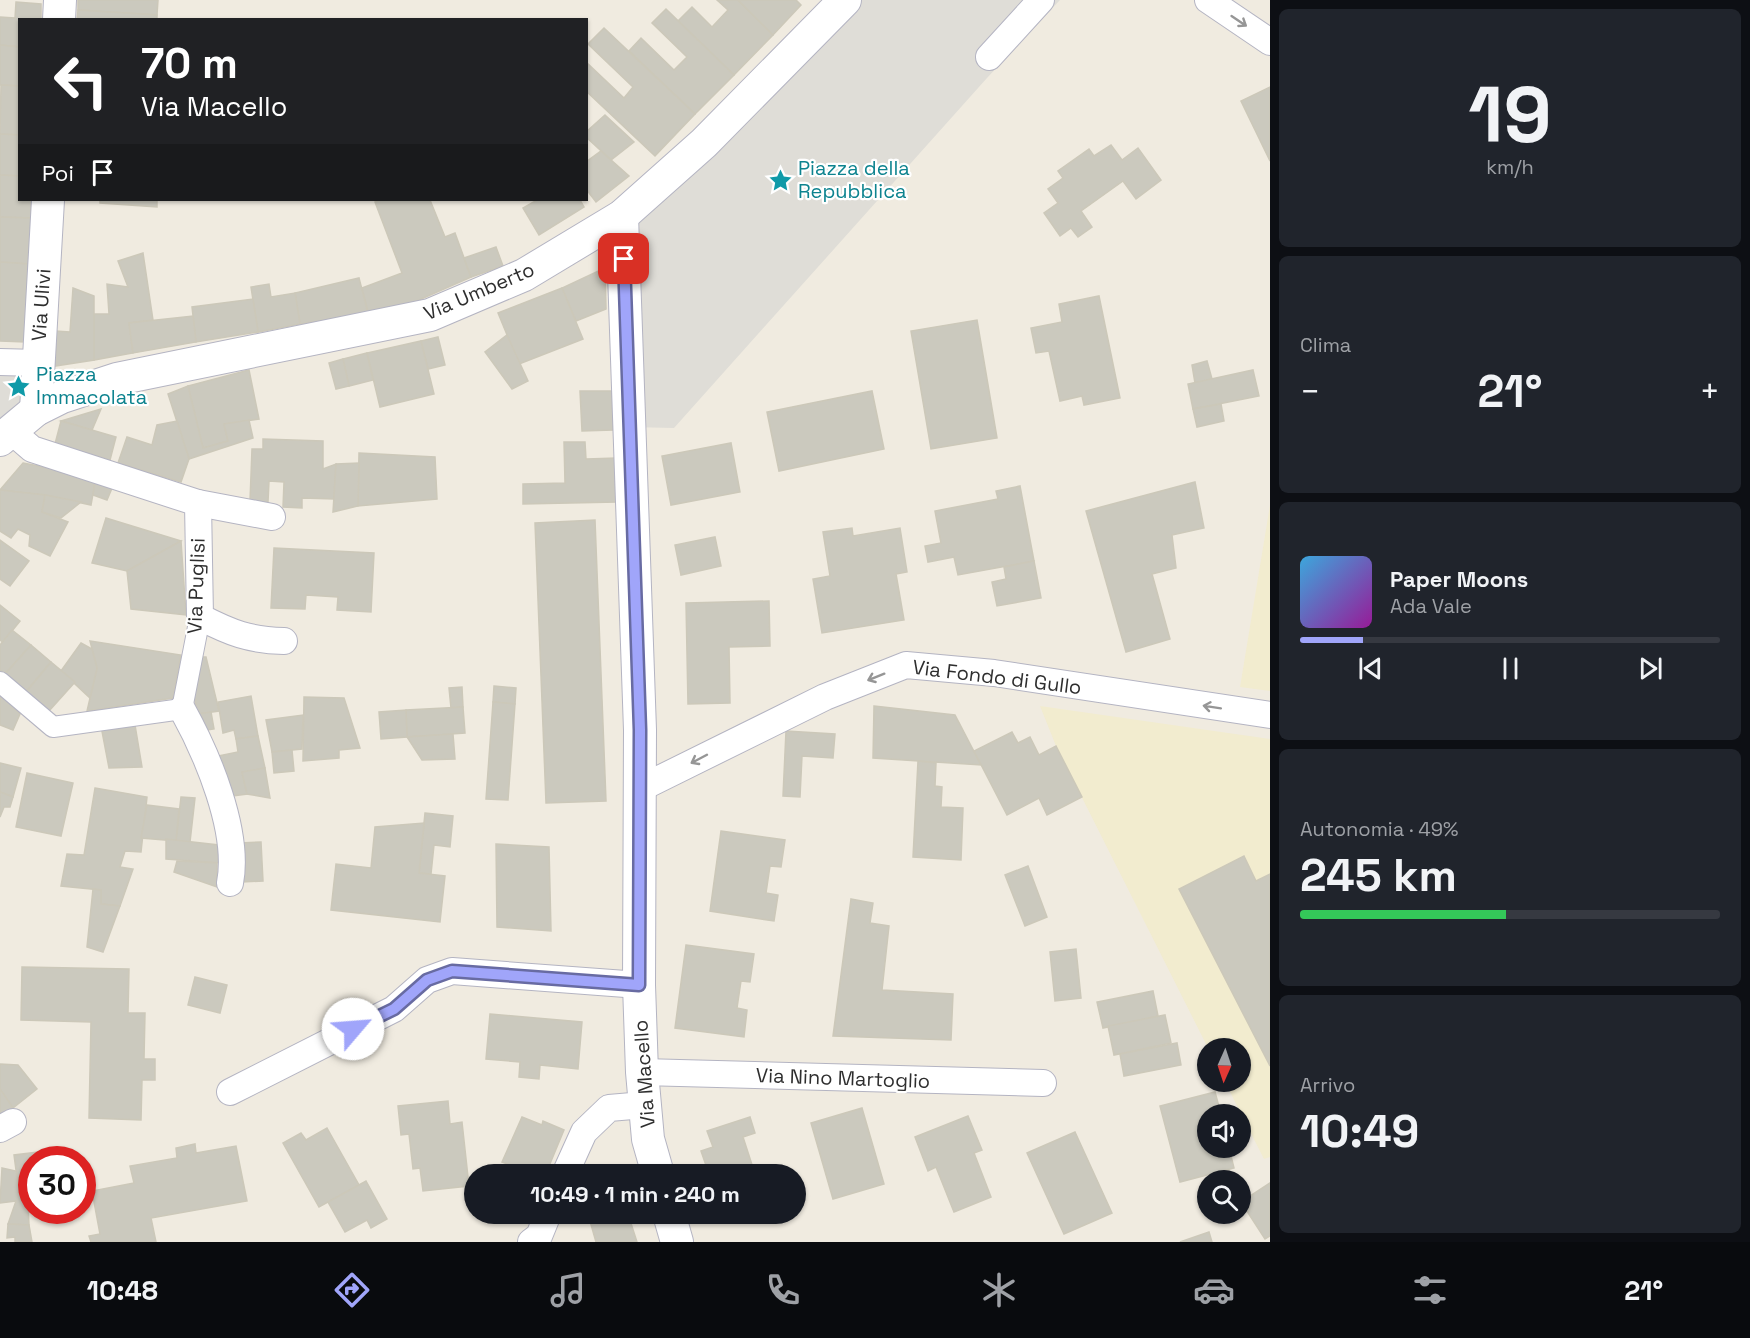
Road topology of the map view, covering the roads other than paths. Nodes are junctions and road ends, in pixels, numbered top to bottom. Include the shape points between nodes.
1 (60, 0) edge
2 (845, 0) edge
3 (1041, 0) edge
4 (1208, 0) edge
5 (59, 18) edge
6 (1267, 36) edge
7 (989, 57) dead end
8 (48, 201) edge
9 (622, 216) junction
10 (0, 362) edge
11 (38, 363) junction
12 (36, 410) junction
13 (5, 435) edge
14 (198, 503) junction
15 (272, 517) dead end
16 (200, 617) junction
17 (284, 641) dead end
18 (0, 682) edge
19 (182, 709) junction
20 (1270, 715) edge
21 (641, 788) junction
22 (230, 883) dead end
23 (639, 985) junction
24 (642, 1072) junction
25 (1043, 1083) dead end
26 (230, 1092) dead end
27 (644, 1105) junction
28 (570, 1164) edge
29 (655, 1164) edge
30 (544, 1224) edge
31 (672, 1224) edge
32 (531, 1242) edge
33 (677, 1242) edge

1 - 5 street
2 - 9 street, Via Umberto via 704,143
3 - 7 street
4 -> 6 street
8 - 11 street, Via Ulivi
9 - 12 street, Via Umberto via 524,275 430,315 117,379
9 - 21 street, Via Macello
10 - 11 street
11 - 12 street, Via Ulivi
12 - 13 street, Via Umberto
13 - 14 street via 32,450
14 - 15 street
14 - 16 street, Via Puglisi
16 - 17 street via 234,634 255,640
16 - 19 street, Via Puglisi
18 - 19 street via 53,727
19 - 22 street via 203,751 226,823
20 -> 21 street, Via Fondo di Gullo via 994,673 906,665 825,698
21 - 23 street, Via Macello
23 - 24 street, Via Macello
23 - 26 street via 452,971 427,980 394,1009
24 - 25 street, Via Nino Martoglio
24 - 27 street, Via Macello
27 - 28 street via 609,1108 584,1132
27 - 29 street, Via Macello
30 - 32 street via 539,1236
31 - 33 street

